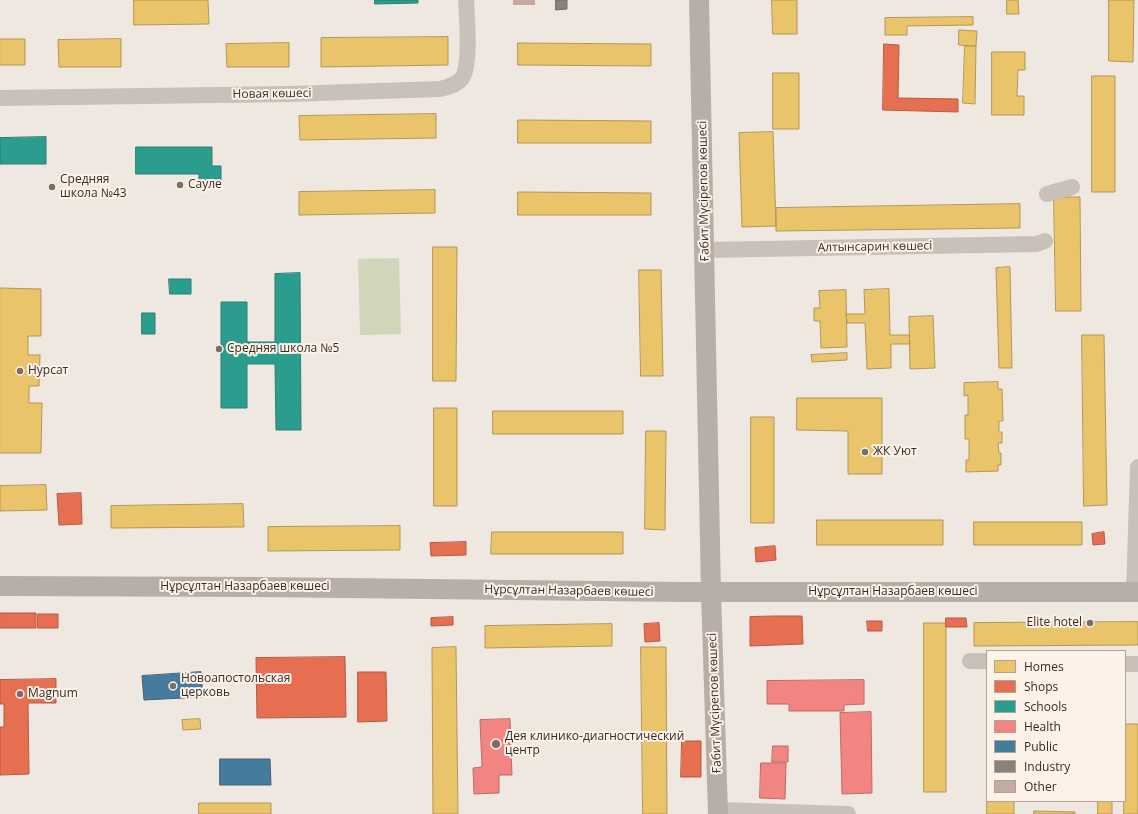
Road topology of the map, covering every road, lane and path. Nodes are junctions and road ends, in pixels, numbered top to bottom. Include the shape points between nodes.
1 (466, 0) edge
2 (700, 0) edge
3 (0, 98) edge
4 (1072, 188) dead end
5 (1047, 194) dead end
6 (1045, 241) dead end
7 (705, 250) junction
8 (1138, 467) edge
9 (0, 586) edge
10 (712, 592) junction
11 (1136, 592) edge
12 (970, 661) dead end
13 (986, 661) edge
14 (1126, 664) edge
15 (1138, 664) edge
16 (718, 812) edge
17 (848, 814) edge

1 - 3 street, Новая көшесі via 468,49 464,74 455,84 440,89
2 - 7 main road, Ғабит Мүсірепов көшесі
4 - 5 street
6 - 7 street, Алтынсарин көшесі via 1036,244
7 - 10 main road, Ғабит Мүсірепов көшесі
8 - 11 street
9 - 10 main road, Нұрсұлтан Назарбаев көшесі via 257,586
10 - 11 main road, Нұрсұлтан Назарбаев көшесі
10 - 16 main road, Ғабит Мүсірепов көшесі
12 - 13 street
14 - 15 street
16 - 17 street

